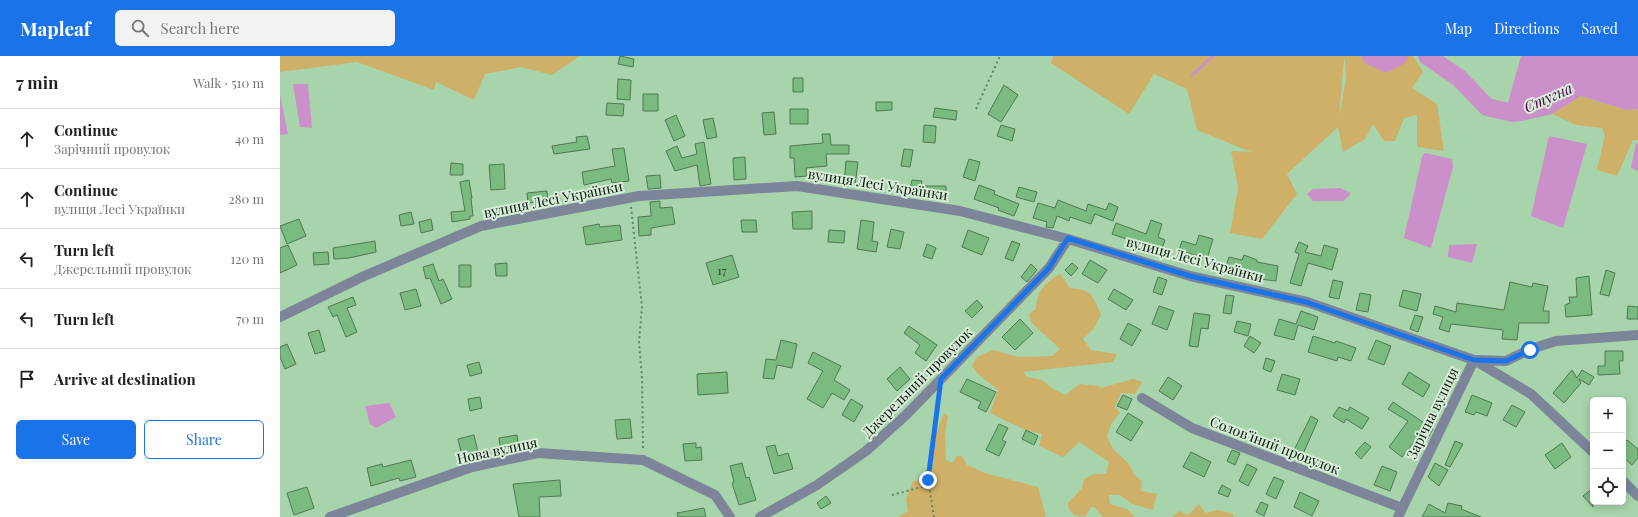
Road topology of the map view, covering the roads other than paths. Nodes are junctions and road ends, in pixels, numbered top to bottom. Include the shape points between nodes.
1 (1068, 238) junction
2 (280, 317) edge
3 (1638, 334) edge
4 (1474, 360) junction
5 (1142, 398) dead end
6 (1590, 449) edge
7 (1626, 484) edge
8 (1638, 496) edge
9 (1400, 512) edge
10 (330, 517) edge
11 (730, 517) edge
12 (760, 517) edge

1 - 2 street, вулиця Лесі Українки via 960,211 797,186 631,198 481,226 362,277
1 - 4 street, вулиця Лесі Українки via 1190,276 1306,302
1 - 12 street, Джерельний провулок via 1049,268 906,416 866,451 817,485
3 - 4 street via 1556,341 1506,361
4 - 6 street, Зарічна вулиця via 1531,394
4 - 9 street, Зарічна вулиця
5 - 9 street, Соловʼїний провулок via 1192,428
7 - 8 street
10 - 11 street, Нова вулиця via 472,467 538,453 643,460 715,495

